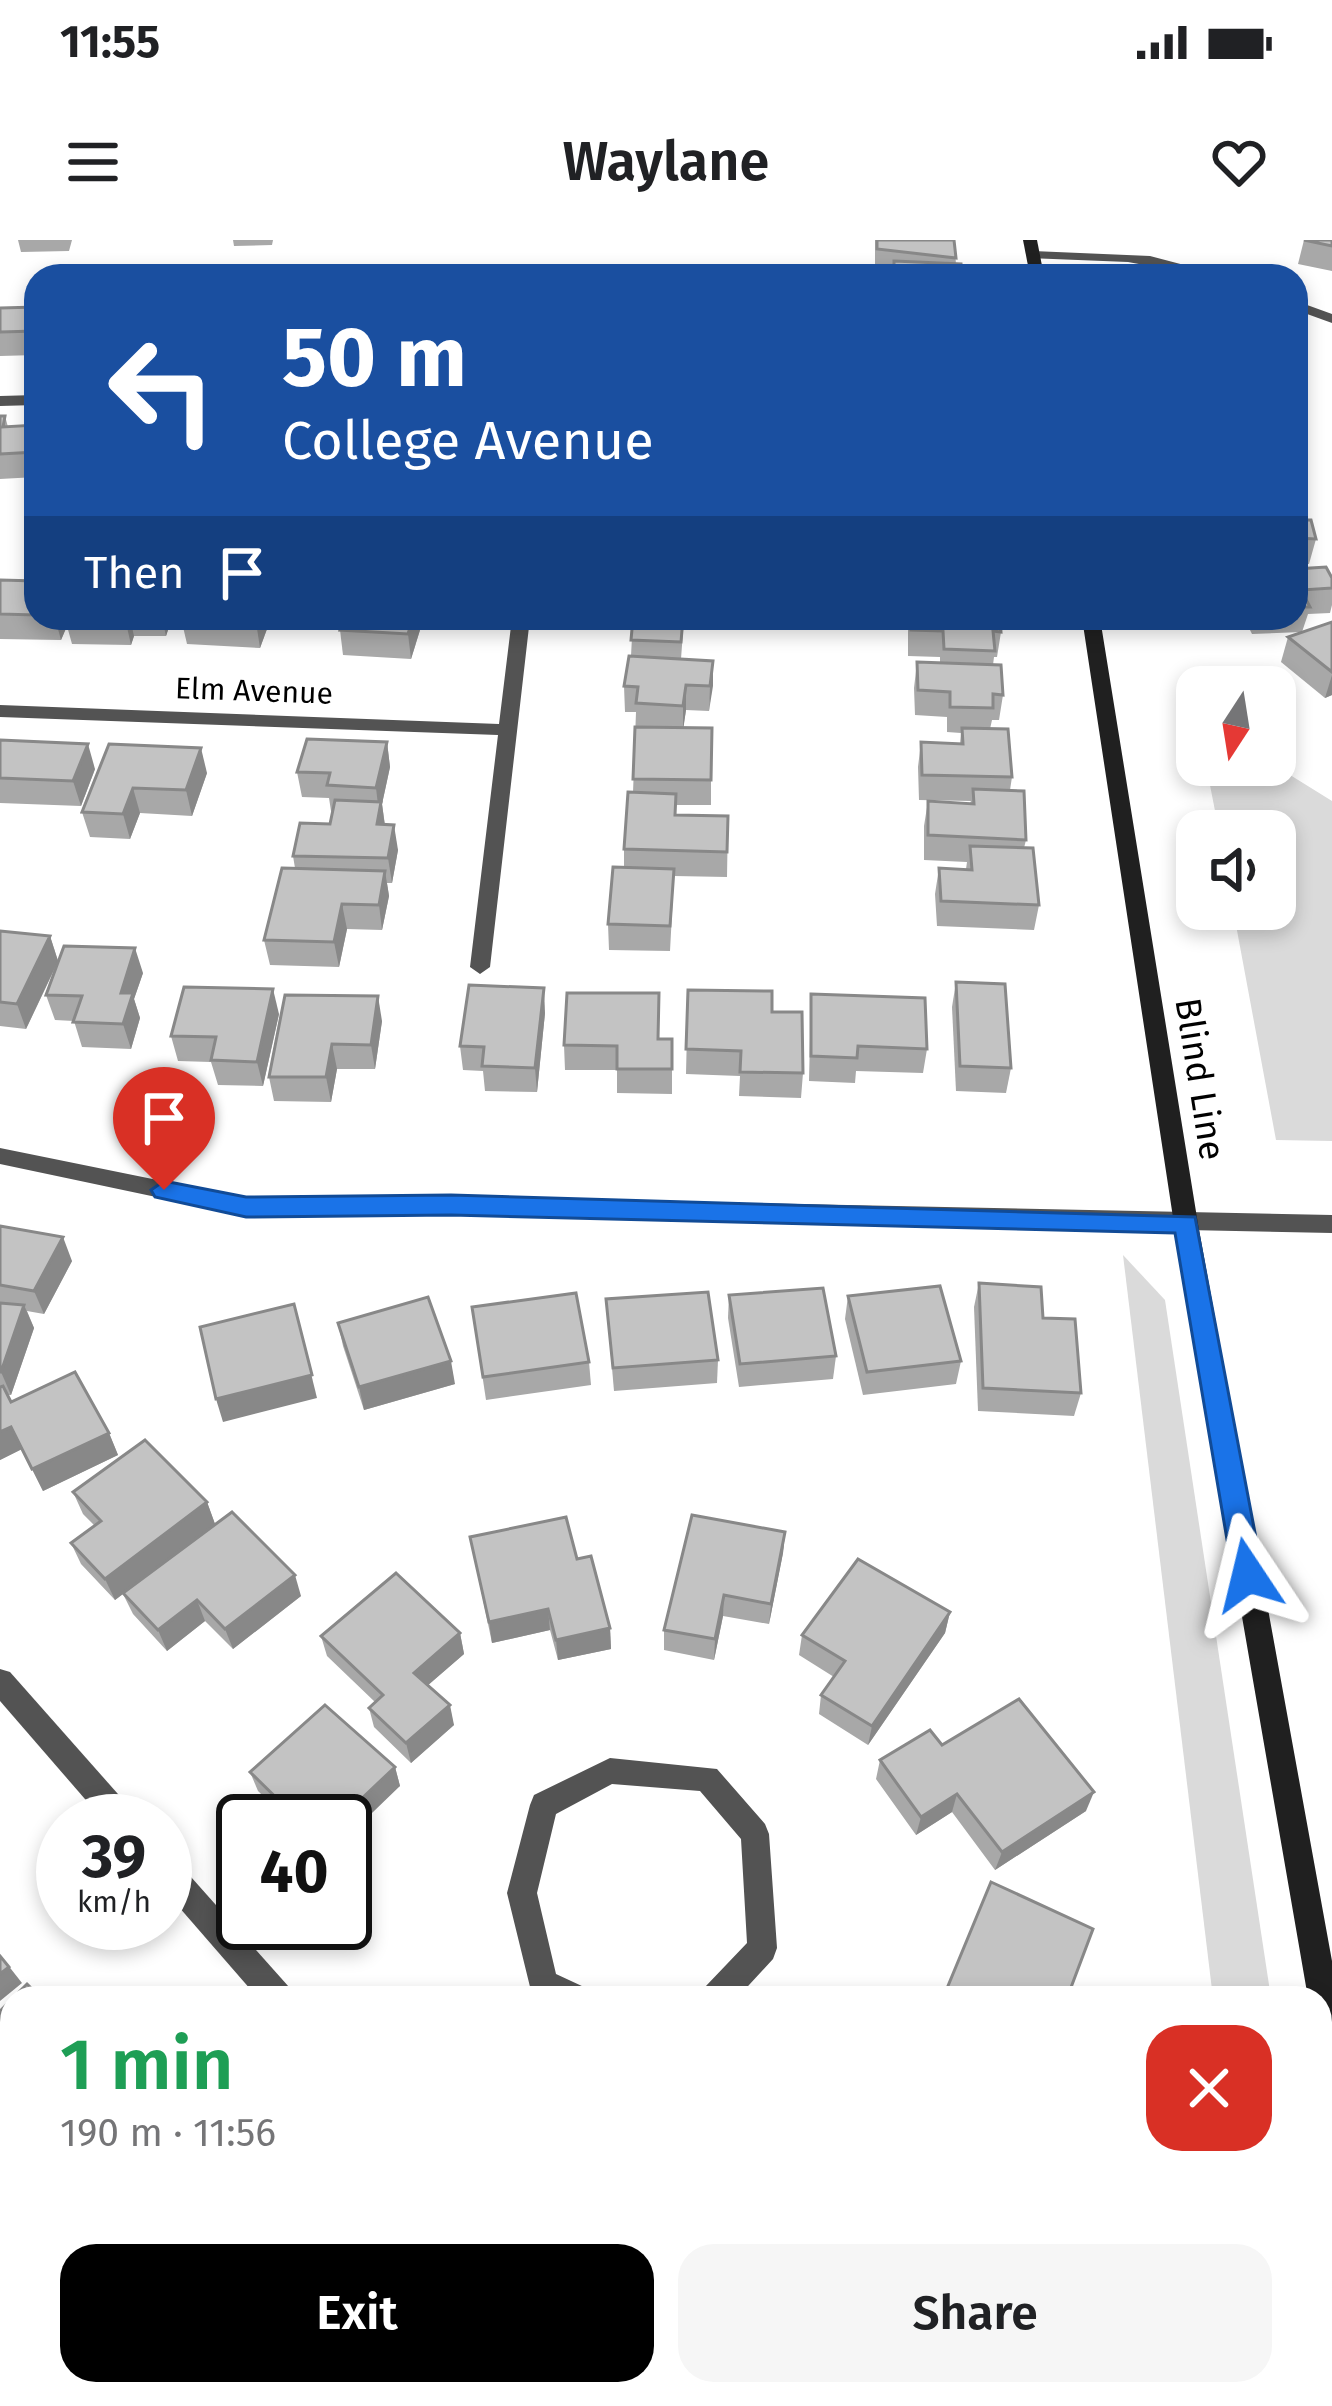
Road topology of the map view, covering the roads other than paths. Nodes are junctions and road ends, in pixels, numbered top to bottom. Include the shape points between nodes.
1 (1032, 247) edge
2 (1183, 264) edge
3 (519, 630) edge
4 (1093, 630) edge
5 (0, 711) edge
6 (505, 730) junction
7 (480, 967) dead end
8 (0, 1156) edge
9 (1186, 1224) junction
10 (1332, 1224) edge
11 (0, 1681) edge
12 (99, 1794) edge
13 (192, 1900) edge
14 (267, 1986) edge
15 (535, 1986) edge
16 (727, 1986) edge
17 (1321, 1986) edge

1 - 2 street
3 - 6 street
4 - 9 street, Blind Line
5 - 6 street, Elm Avenue
6 - 7 street
8 - 9 street via 246,1207
9 - 10 street
9 - 17 street, Blind Line
11 - 12 street
13 - 14 street
15 - 16 street via 522,1893 544,1805 610,1771 707,1778 754,1834 762,1948

